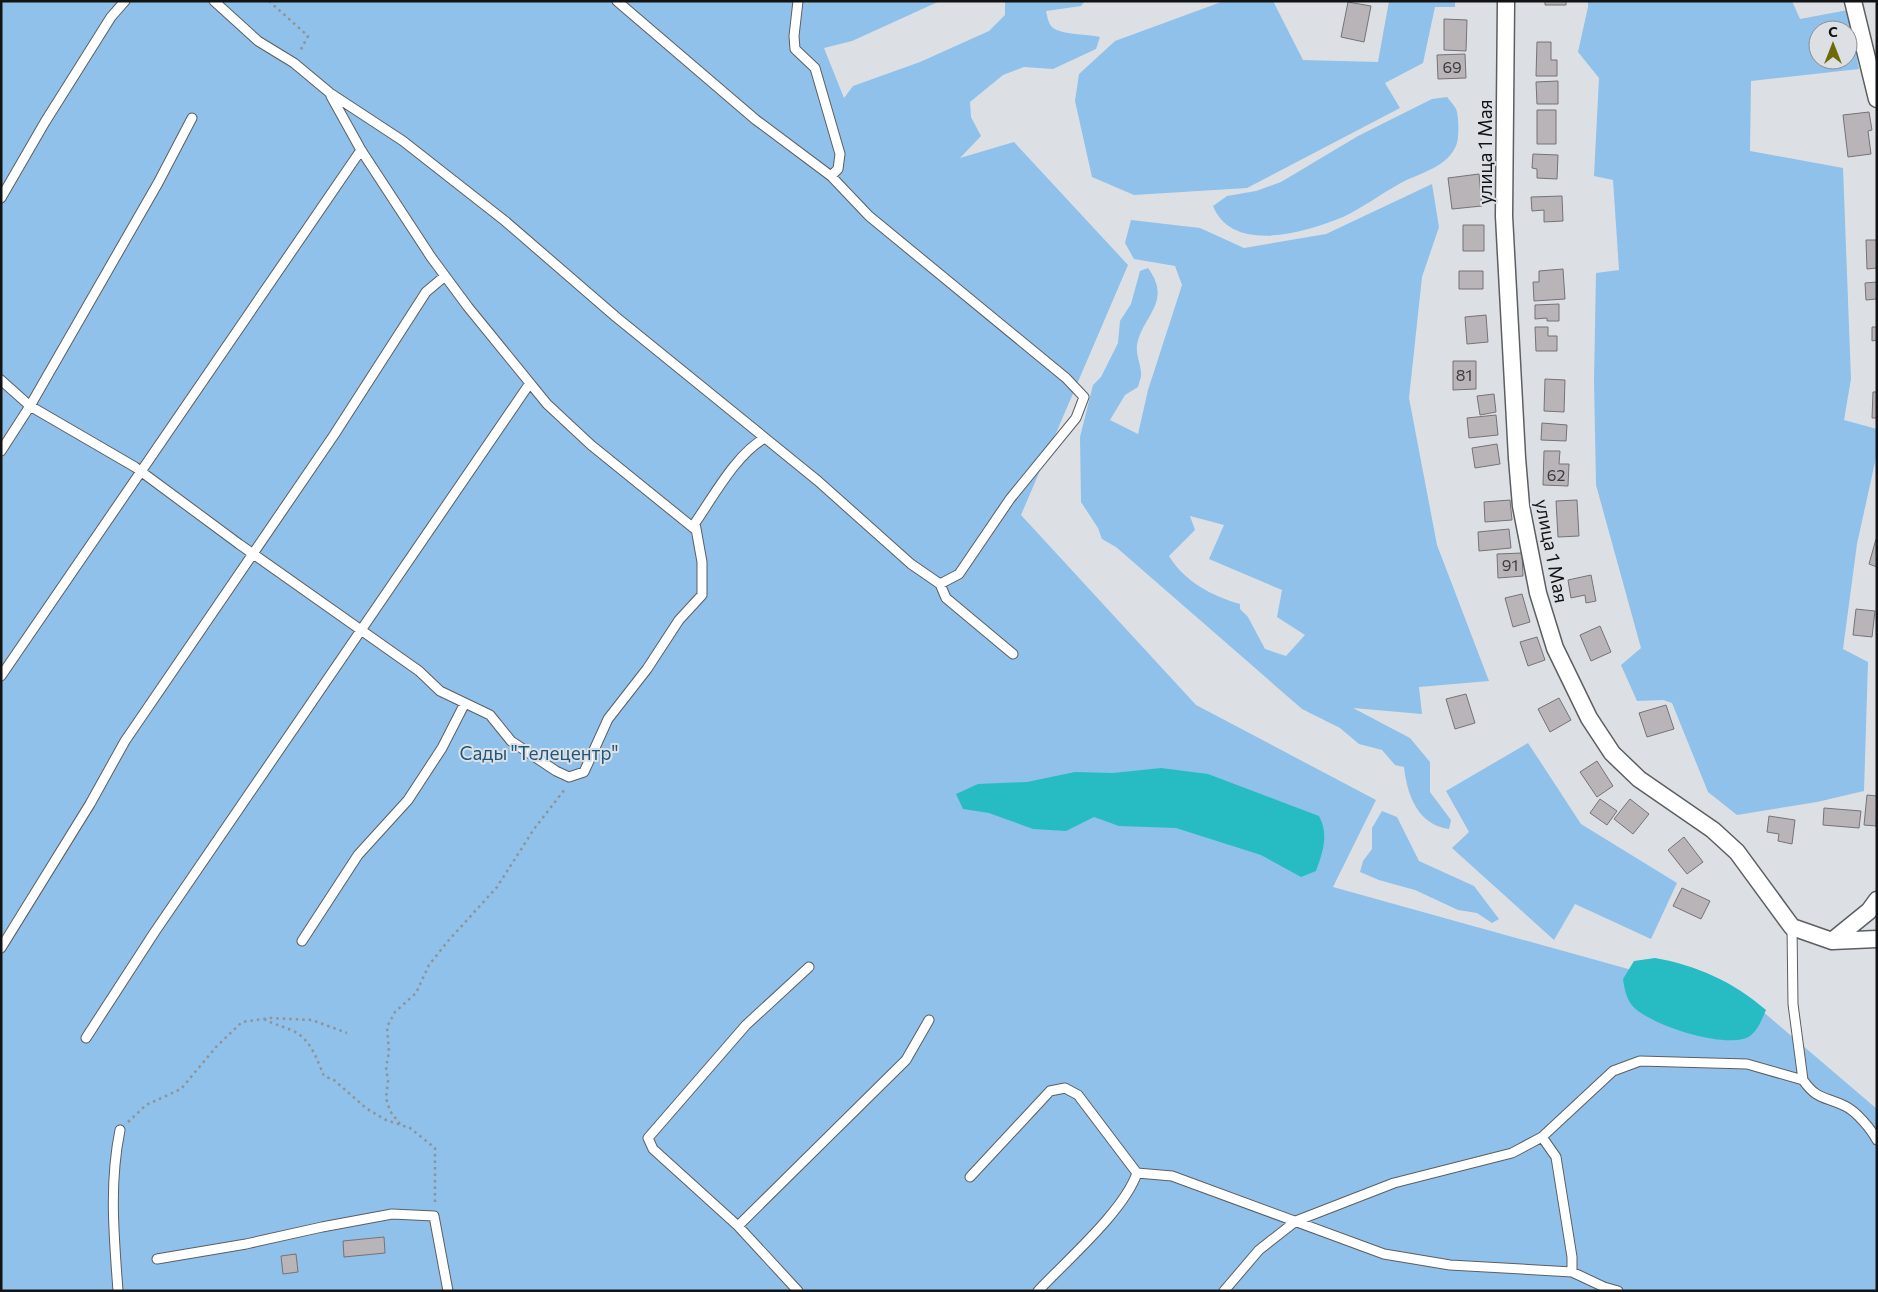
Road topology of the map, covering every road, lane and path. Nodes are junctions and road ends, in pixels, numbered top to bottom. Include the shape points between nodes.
1 (125, 1) edge
2 (214, 1) edge
3 (269, 1) edge
4 (617, 1) edge
5 (798, 1) edge
6 (1506, 1) edge
7 (1853, 1) edge
8 (294, 63) junction
9 (330, 94) junction
10 (1877, 99) edge
11 (192, 118) dead end
12 (361, 150) junction
13 (831, 176) junction
14 (1, 198) edge
15 (445, 276) junction
16 (1, 380) edge
17 (530, 383) junction
18 (30, 406) junction
19 (764, 438) junction
20 (1, 450) edge
21 (142, 472) junction
22 (696, 530) junction
23 (252, 553) junction
24 (940, 584) junction
25 (362, 631) junction
26 (1014, 654) dead end
27 (1, 676) edge
28 (465, 703) junction
29 (569, 777) junction
30 (1877, 900) edge
31 (1792, 927) junction
32 (1877, 939) edge
33 (302, 941) dead end
34 (1832, 941) junction
35 (1, 948) edge
36 (809, 967) dead end
37 (264, 1019) junction
38 (929, 1020) dead end
39 (347, 1033) dead end
40 (86, 1038) dead end
41 (1803, 1080) junction
42 (400, 1124) junction
43 (120, 1130) joint
44 (1542, 1137) junction
45 (1877, 1140) edge
46 (1137, 1173) junction
47 (970, 1177) dead end
48 (434, 1216) junction
49 (1296, 1221) junction
50 (738, 1226) junction
51 (157, 1259) dead end
52 (1572, 1272) junction
53 (118, 1291) edge
54 (448, 1291) edge
55 (798, 1291) edge
56 (1038, 1291) edge
57 (1224, 1291) edge
58 (1618, 1291) edge

1 - 14 lane via 111,17
2 - 8 lane via 258,41
3 - 8 path via 308,36
4 - 13 lane via 756,120
5 - 13 lane via 795,50 815,68 840,154 838,169
6 - 31 street, улица 1 Мая via 1504,216 1516,449 1522,506 1538,593 1555,648 1589,718 1612,753 1639,779 1714,830 1732,847
7 - 10 street
8 - 9 lane
9 - 12 lane
9 - 19 lane via 403,141 506,221 616,317
11 - 18 lane
12 - 15 lane
12 - 21 lane
13 - 24 lane via 869,216 1084,396 1076,418 1010,499 959,574
15 - 17 lane
15 - 23 lane via 426,292 334,435
16 - 18 lane
17 - 22 lane via 590,445
17 - 25 lane
18 - 20 lane
18 - 21 lane
19 - 22 lane via 753,444 722,484 695,523
19 - 24 lane via 911,564
21 - 23 lane
21 - 27 lane
22 - 29 lane via 702,562 702,595 679,620 647,669 608,719 584,772
23 - 25 lane
23 - 35 lane via 125,741
24 - 26 lane via 946,598
25 - 28 lane via 420,671 440,691
25 - 40 lane via 154,933
28 - 29 lane via 490,715 512,740
28 - 33 lane via 442,748 408,800 358,855
29 - 42 path via 565,791 534,829 497,886 438,953 416,993 395,1012 387,1027 386,1098 390,1111
30 - 34 street via 1869,911
31 - 34 street
31 - 41 lane via 1793,1004
32 - 34 street
36 - 50 lane via 746,1025 648,1138 653,1149
37 - 39 path via 312,1020
37 - 42 path via 294,1031 310,1044 324,1076 334,1080 367,1109
37 - 43 path via 242,1022 181,1089 146,1105
38 - 50 lane via 906,1060
41 - 44 lane via 1747,1064 1640,1061 1613,1071
41 - 45 lane via 1813,1094 1847,1106
42 - 48 path via 435,1148
43 - 53 lane via 114,1160 112,1203
44 - 49 lane via 1512,1153 1394,1183
44 - 52 lane via 1556,1157
46 - 47 lane via 1078,1095 1065,1088 1050,1091
46 - 49 lane via 1172,1176
46 - 56 lane via 1132,1187
48 - 51 lane via 392,1214
48 - 54 lane
49 - 52 lane via 1384,1254 1450,1265
49 - 57 lane via 1259,1250
50 - 55 lane
52 - 58 lane

